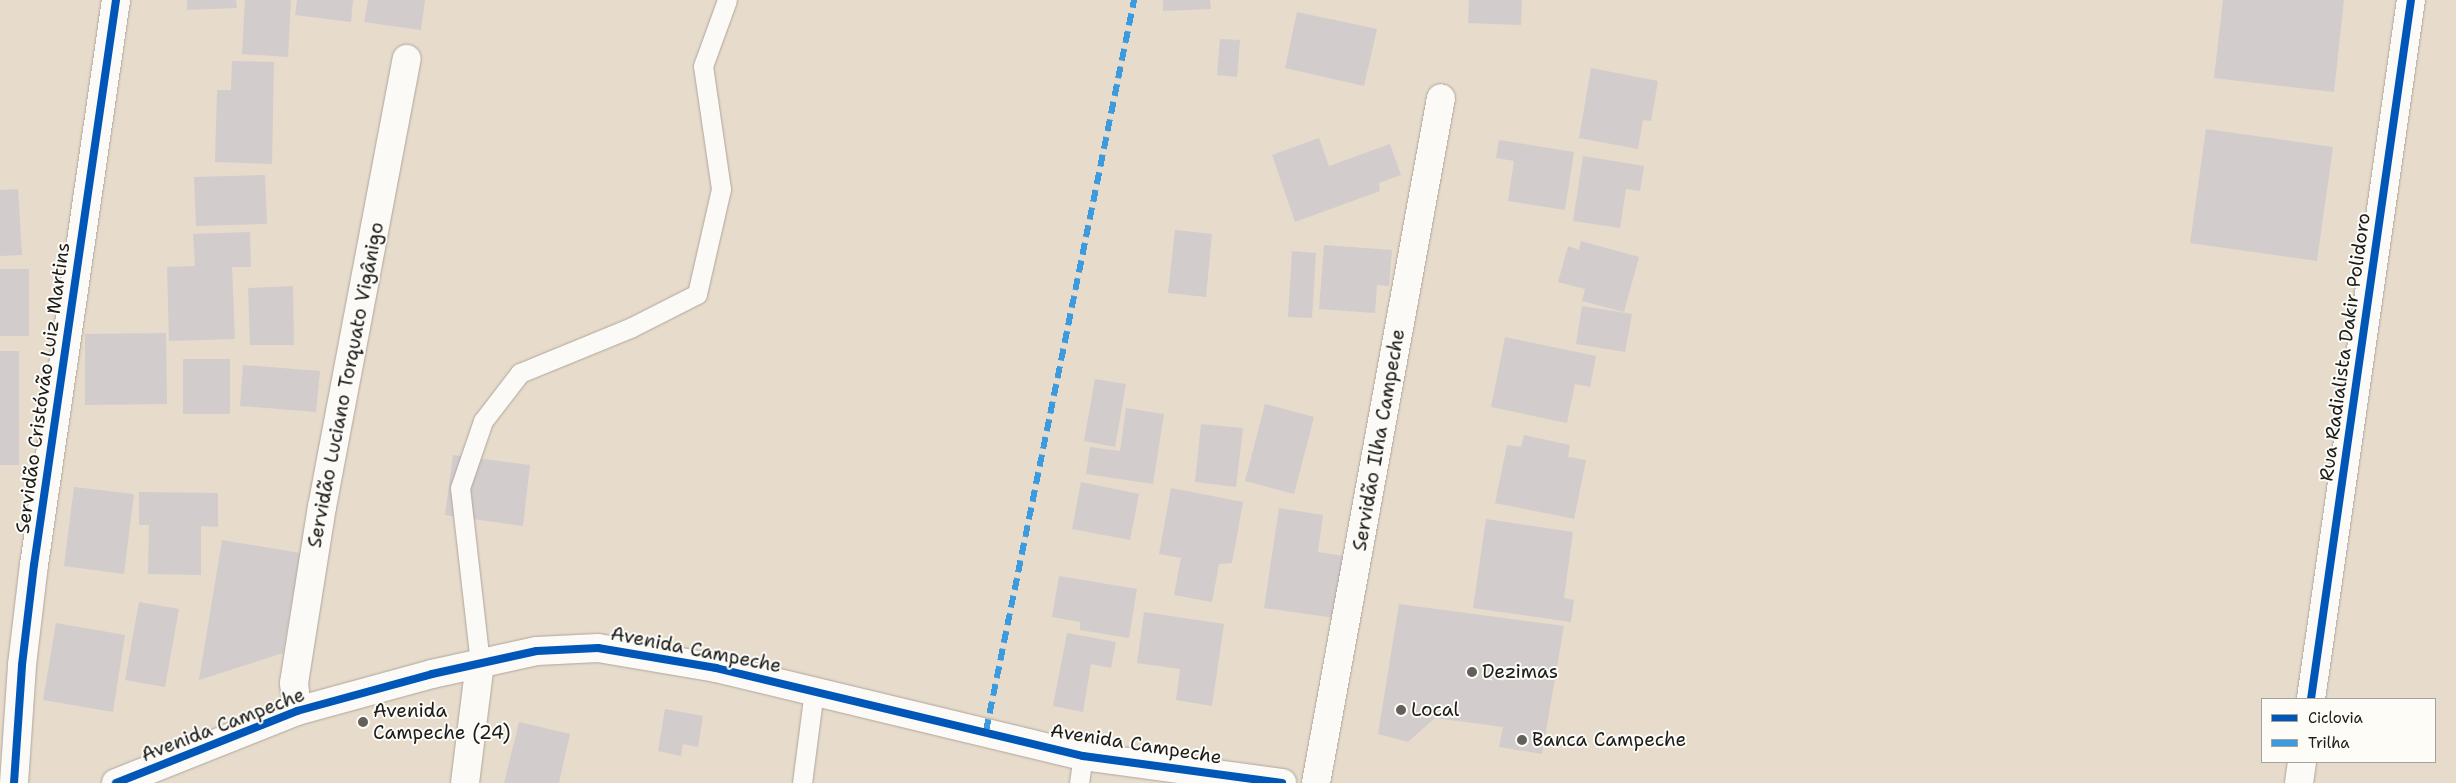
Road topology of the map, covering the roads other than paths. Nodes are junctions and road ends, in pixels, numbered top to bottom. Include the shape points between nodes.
1 (116, 0) edge
2 (728, 0) edge
3 (2411, 0) edge
4 (407, 59) dead end
5 (1441, 98) dead end
6 (480, 663) junction
7 (814, 690) junction
8 (2311, 698) edge
9 (297, 712) junction
10 (1083, 756) junction
11 (2302, 763) edge
12 (14, 783) edge
13 (116, 783) edge
14 (465, 783) edge
15 (802, 783) edge
16 (1079, 783) edge
17 (1282, 783) edge
18 (1316, 783) edge
19 (2300, 783) edge

1 - 12 street, Servidão Cristóvão Luiz Martins via 34,565 22,665
2 - 6 lane via 703,66 721,190 697,294 632,327 520,372 483,421 460,488
3 - 8 street, Rua Radialista Dakir Polidoro
4 - 9 street, Servidão Luciano Torquato Vigânigo via 322,507 294,683
5 - 18 street, Servidão Ilha Campeche
6 - 7 street, Avenida Campeche via 537,651 598,648 658,656
6 - 9 street, Avenida Campeche
6 - 14 street
7 - 10 street, Avenida Campeche
7 - 15 lane
9 - 13 street, Avenida Campeche
10 - 16 lane
10 - 17 street, Avenida Campeche
11 - 19 street

